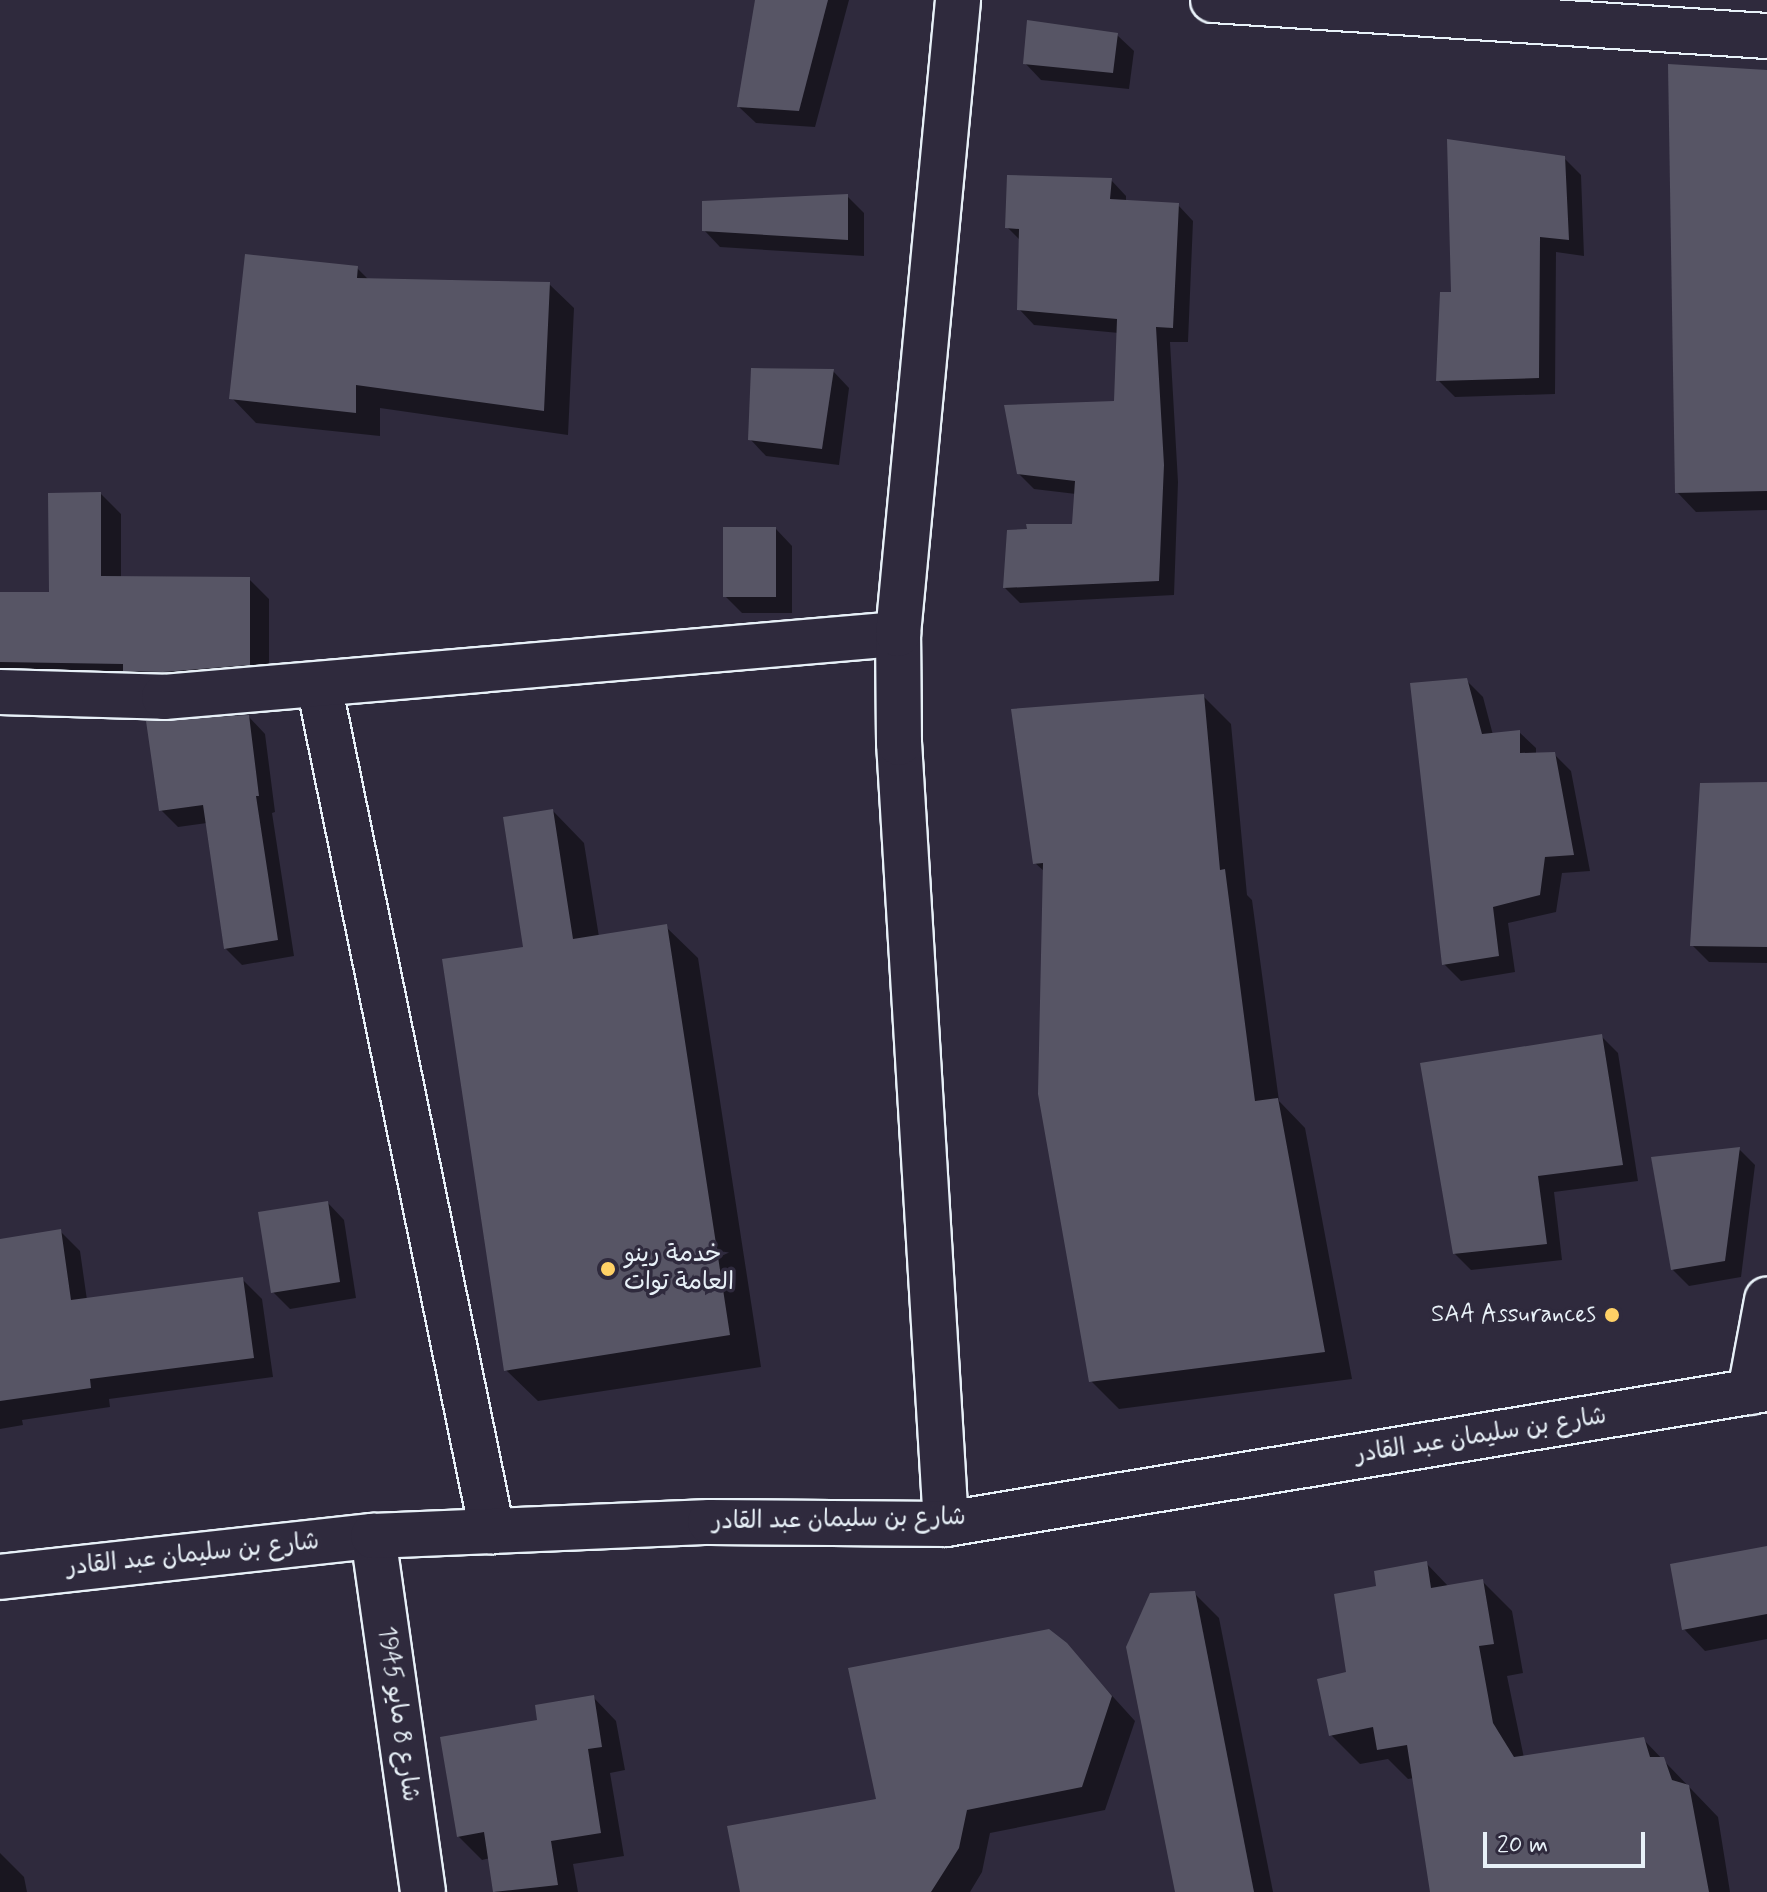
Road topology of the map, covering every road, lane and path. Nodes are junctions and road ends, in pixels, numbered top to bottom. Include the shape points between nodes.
1 (958, 0) edge
2 (1213, 0) edge
3 (1767, 36) edge
4 (898, 634) junction
5 (319, 685) junction
6 (0, 692) edge
7 (1767, 1300) edge
8 (1759, 1390) edge
9 (946, 1524) junction
10 (492, 1531) junction
11 (373, 1536) junction
12 (0, 1577) edge
13 (423, 1892) edge

1 - 4 street
2 - 3 street
4 - 5 street
4 - 9 street via 899,743
5 - 6 street via 164,697
5 - 10 street
7 - 8 street
8 - 9 street, شارع بن سليمان عبد القادر
9 - 10 street, شارع بن سليمان عبد القادر via 710,1522
10 - 11 street, شارع بن سليمان عبد القادر
11 - 12 street, شارع بن سليمان عبد القادر
11 - 13 street, شارع 8 مايو 1945

